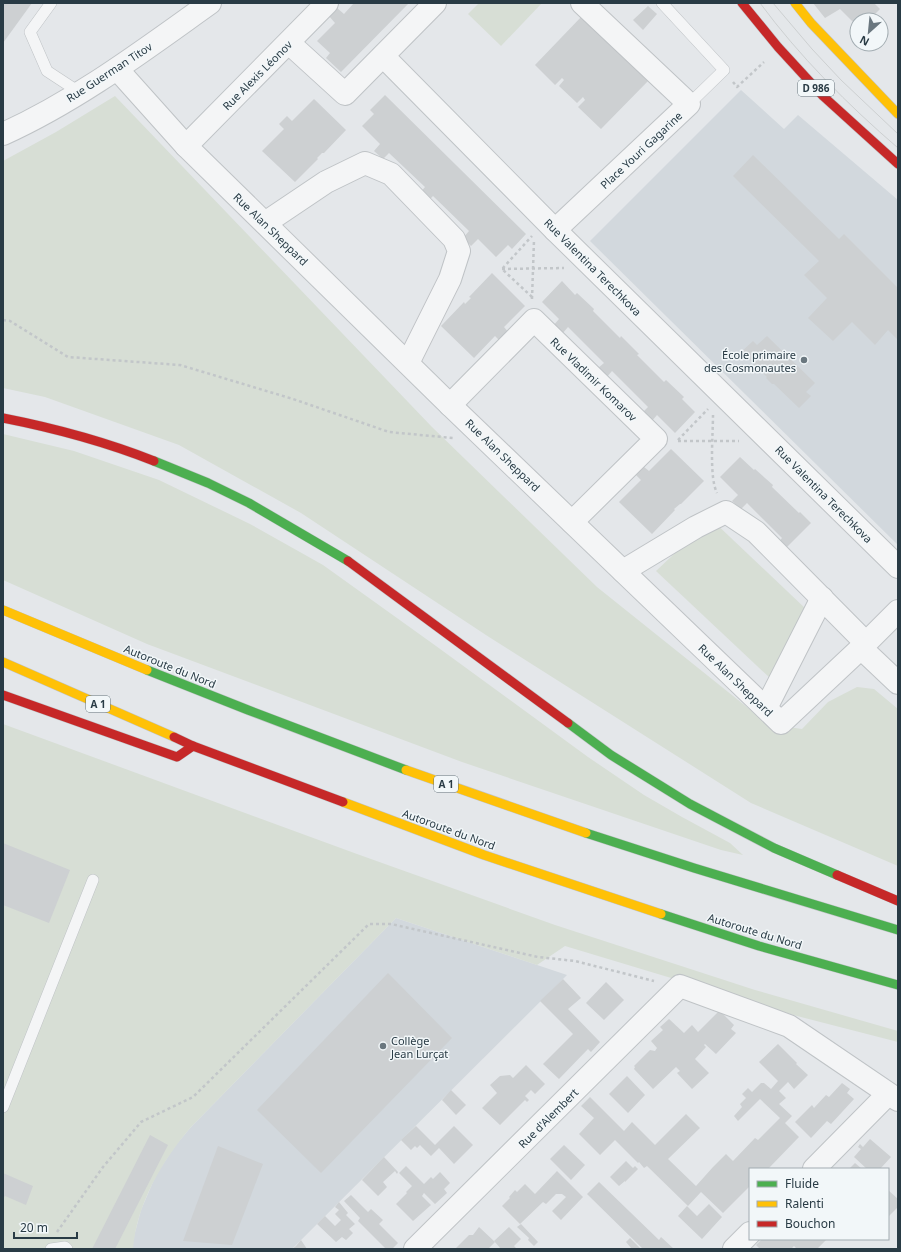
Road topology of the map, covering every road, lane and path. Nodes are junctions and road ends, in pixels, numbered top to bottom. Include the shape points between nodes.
1 (51, 3) edge
2 (210, 3) edge
3 (327, 3) edge
4 (435, 3) edge
5 (582, 3) edge
6 (662, 3) edge
7 (742, 3) edge
8 (795, 3) edge
9 (289, 43) junction
10 (383, 56) junction
11 (759, 66) dead end
12 (117, 69) junction
13 (747, 77) dead end
14 (79, 92) junction
15 (689, 104) junction
16 (898, 114) edge
17 (3, 134) edge
18 (186, 146) junction
19 (898, 164) edge
20 (265, 223) junction
21 (555, 230) junction
22 (594, 267) junction
23 (502, 269) junction
24 (533, 269) junction
25 (532, 297) junction
26 (3, 320) edge
27 (534, 320) junction
28 (408, 363) junction
29 (450, 404) junction
30 (713, 404) dead end
31 (714, 412) dead end
32 (3, 418) edge
33 (476, 429) junction
34 (712, 441) junction
35 (770, 441) junction
36 (726, 512) junction
37 (572, 522) junction
38 (898, 567) edge
39 (623, 571) junction
40 (822, 598) junction
41 (3, 610) edge
42 (898, 611) edge
43 (864, 646) junction
44 (3, 662) edge
45 (898, 683) edge
46 (3, 695) edge
47 (766, 708) junction
48 (193, 746) junction
49 (93, 880) dead end
50 (898, 901) edge
51 (898, 930) edge
52 (898, 985) edge
53 (680, 986) junction
54 (893, 1097) edge
55 (3, 1107) edge
56 (815, 1168) edge
57 (749, 1234) edge
58 (54, 1236) dead end
59 (51, 1249) edge
60 (68, 1249) edge
61 (415, 1249) edge
62 (734, 1249) edge

1 - 14 lane via 30,32 47,71
2 - 12 street, Rue Guerman Titov
3 - 9 street, Rue Alexis Léonov
4 - 10 street
5 - 15 street, Place Youri Gagarine
6 - 15 lane via 724,70
7 - 19 main road, D 986 via 782,52 819,91
8 - 16 main road via 810,23
9 - 10 street via 345,94
9 - 18 street, Rue Alexis Léonov
10 - 21 street, Rue Valentina Terechkova
11 - 13 path
12 - 14 street, Rue Guerman Titov
12 - 18 street, Rue Alan Sheppard
14 - 17 street, Rue Guerman Titov via 34,120
15 - 21 street, Place Youri Gagarine
18 - 20 street, Rue Alan Sheppard
20 - 28 street, Rue Alan Sheppard
20 - 28 street via 326,182 365,163 391,174 454,239 459,251 450,279
21 - 22 street, Rue Valentina Terechkova
22 - 24 path
22 - 35 street, Rue Valentina Terechkova
23 - 24 path
23 - 24 path via 535,233
23 - 25 path
24 - 25 path
25 - 27 path
26 - 33 path via 10,321 68,357 180,365 293,399 389,432 452,438
27 - 29 street
27 - 37 street, Rue Vladimir Komarov via 656,439
28 - 29 street, Rue Alan Sheppard
29 - 33 street, Rue Alan Sheppard
30 - 34 path via 677,440
31 - 34 path
32 - 50 main road via 44,426 134,453 208,482 249,503 354,565 611,755 690,804 774,848
33 - 37 street, Rue Alan Sheppard
34 - 35 path
34 - 36 path via 713,486
35 - 38 street, Rue Valentina Terechkova
36 - 39 street
36 - 40 street via 756,532
37 - 39 street, Rue Alan Sheppard
39 - 47 street, Rue Alan Sheppard
40 - 43 street
40 - 47 street
41 - 51 main road, Autoroute du Nord / A 1 via 142,668 424,776 666,859
42 - 43 street
43 - 45 street
43 - 47 street, Rue Alan Sheppard via 781,723
44 - 48 main road, Autoroute du Nord / A 1
46 - 48 main road via 177,757
48 - 52 main road, Autoroute du Nord / A 1 via 484,855 760,946
49 - 55 lane
53 - 54 street via 790,1026
53 - 58 path via 575,961 538,957 390,924 368,924 193,1097 141,1122 103,1167
53 - 61 street, Rue d'Alembert
54 - 56 street
57 - 62 street
59 - 60 lane

